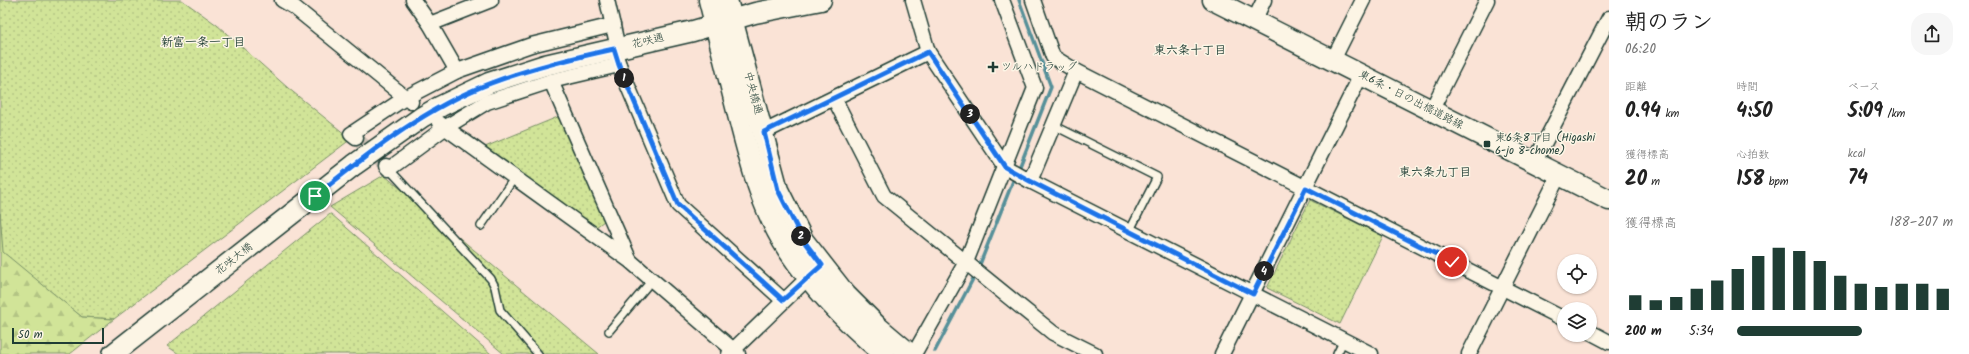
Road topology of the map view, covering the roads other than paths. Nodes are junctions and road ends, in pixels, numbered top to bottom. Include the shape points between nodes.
1 (413, 0) edge
2 (491, 0) edge
3 (607, 0) edge
4 (709, 0) edge
5 (727, 0) edge
6 (821, 0) edge
7 (914, 0) edge
8 (1002, 0) edge
9 (1033, 0) edge
10 (1213, 0) edge
11 (1264, 0) edge
12 (1363, 0) edge
13 (1487, 0) edge
14 (292, 2) edge
15 (1609, 18) edge
16 (1254, 21) junction
17 (724, 22) junction
18 (430, 24) junction
19 (613, 25) junction
20 (928, 52) junction
21 (617, 54) junction
22 (1333, 60) junction
23 (457, 71) junction
24 (1076, 71) junction
25 (1361, 75) junction
26 (551, 81) junction
27 (834, 98) junction
28 (408, 100) junction
29 (1431, 111) junction
30 (443, 125) junction
31 (1053, 125) junction
32 (764, 132) junction
33 (356, 138) dead end
34 (1534, 163) junction
35 (354, 165) joint
36 (388, 168) joint
37 (1017, 174) junction
38 (1558, 175) junction
39 (515, 177) junction
40 (1306, 188) junction
41 (1609, 200) edge
42 (482, 226) dead end
43 (1129, 232) junction
44 (629, 260) junction
45 (974, 269) junction
46 (815, 271) junction
47 (652, 280) junction
48 (1501, 287) junction
49 (1253, 294) junction
50 (783, 300) junction
51 (1557, 315) edge
52 (609, 331) dead end
53 (1597, 336) edge
54 (1344, 340) junction
55 (1609, 342) edge
56 (734, 353) edge
57 (113, 354) edge
58 (538, 354) edge
59 (884, 354) edge
60 (910, 354) edge
61 (914, 354) edge
62 (1095, 354) edge
63 (1223, 354) edge
64 (1337, 354) edge
65 (1371, 354) edge
66 (1469, 354) edge

1 - 18 street
2 - 18 street
3 - 19 street
4 - 17 street, 中央橋通
5 - 17 street, 中央橋通
6 - 17 street, 花咲通
7 - 20 street
8 - 37 street via 1035,88
9 - 24 street via 1053,57
10 - 16 street, 東6条・日の出橋道路線
11 - 16 street
12 - 22 street
13 - 29 street
14 - 28 street
15 - 34 street
16 - 22 street, 東6条・日の出橋道路線
17 - 21 street, 花咲通
17 - 32 street, 中央橋通
17 - 46 street, 中央橋通 via 747,149 767,209 788,249
18 - 23 street
19 - 21 street
19 - 23 street via 531,45
20 - 27 street
20 - 37 street
21 - 26 street
21 - 35 street, 花咲通 via 545,64 489,83 422,117
21 - 50 street via 678,205
22 - 25 street, 東6条・日の出橋道路線
23 - 28 street
24 - 31 street
24 - 40 street
25 - 29 street, 東6条・日の出橋道路線
25 - 40 street
26 - 30 street via 487,102
26 - 44 street
27 - 32 street
27 - 45 street via 884,196
28 - 33 street via 351,134
29 - 34 street, 東6条・日の出橋道路線
30 - 36 street
30 - 39 street
31 - 37 street
31 - 43 lane via 1157,177
32 - 46 street, 中央橋通 via 778,190
34 - 38 street, 東6条・日の出橋道路線
35 - 57 street, 花咲大橋
36 - 58 lane via 491,279 500,310
37 - 43 street
37 - 45 street
38 - 41 street, 東6条・日の出橋道路線
38 - 48 street
39 - 42 lane
39 - 44 street
40 - 48 street
40 - 49 street
43 - 49 street
44 - 47 street
45 - 61 street
45 - 62 street via 1053,333
46 - 50 street
46 - 59 street, 中央橋通 via 841,315
46 - 60 street, 中央橋通 via 846,295
47 - 52 lane
47 - 56 street
48 - 51 street
48 - 66 street
49 - 54 street
49 - 63 street
50 - 56 street
53 - 55 street
54 - 64 lane
54 - 65 street

